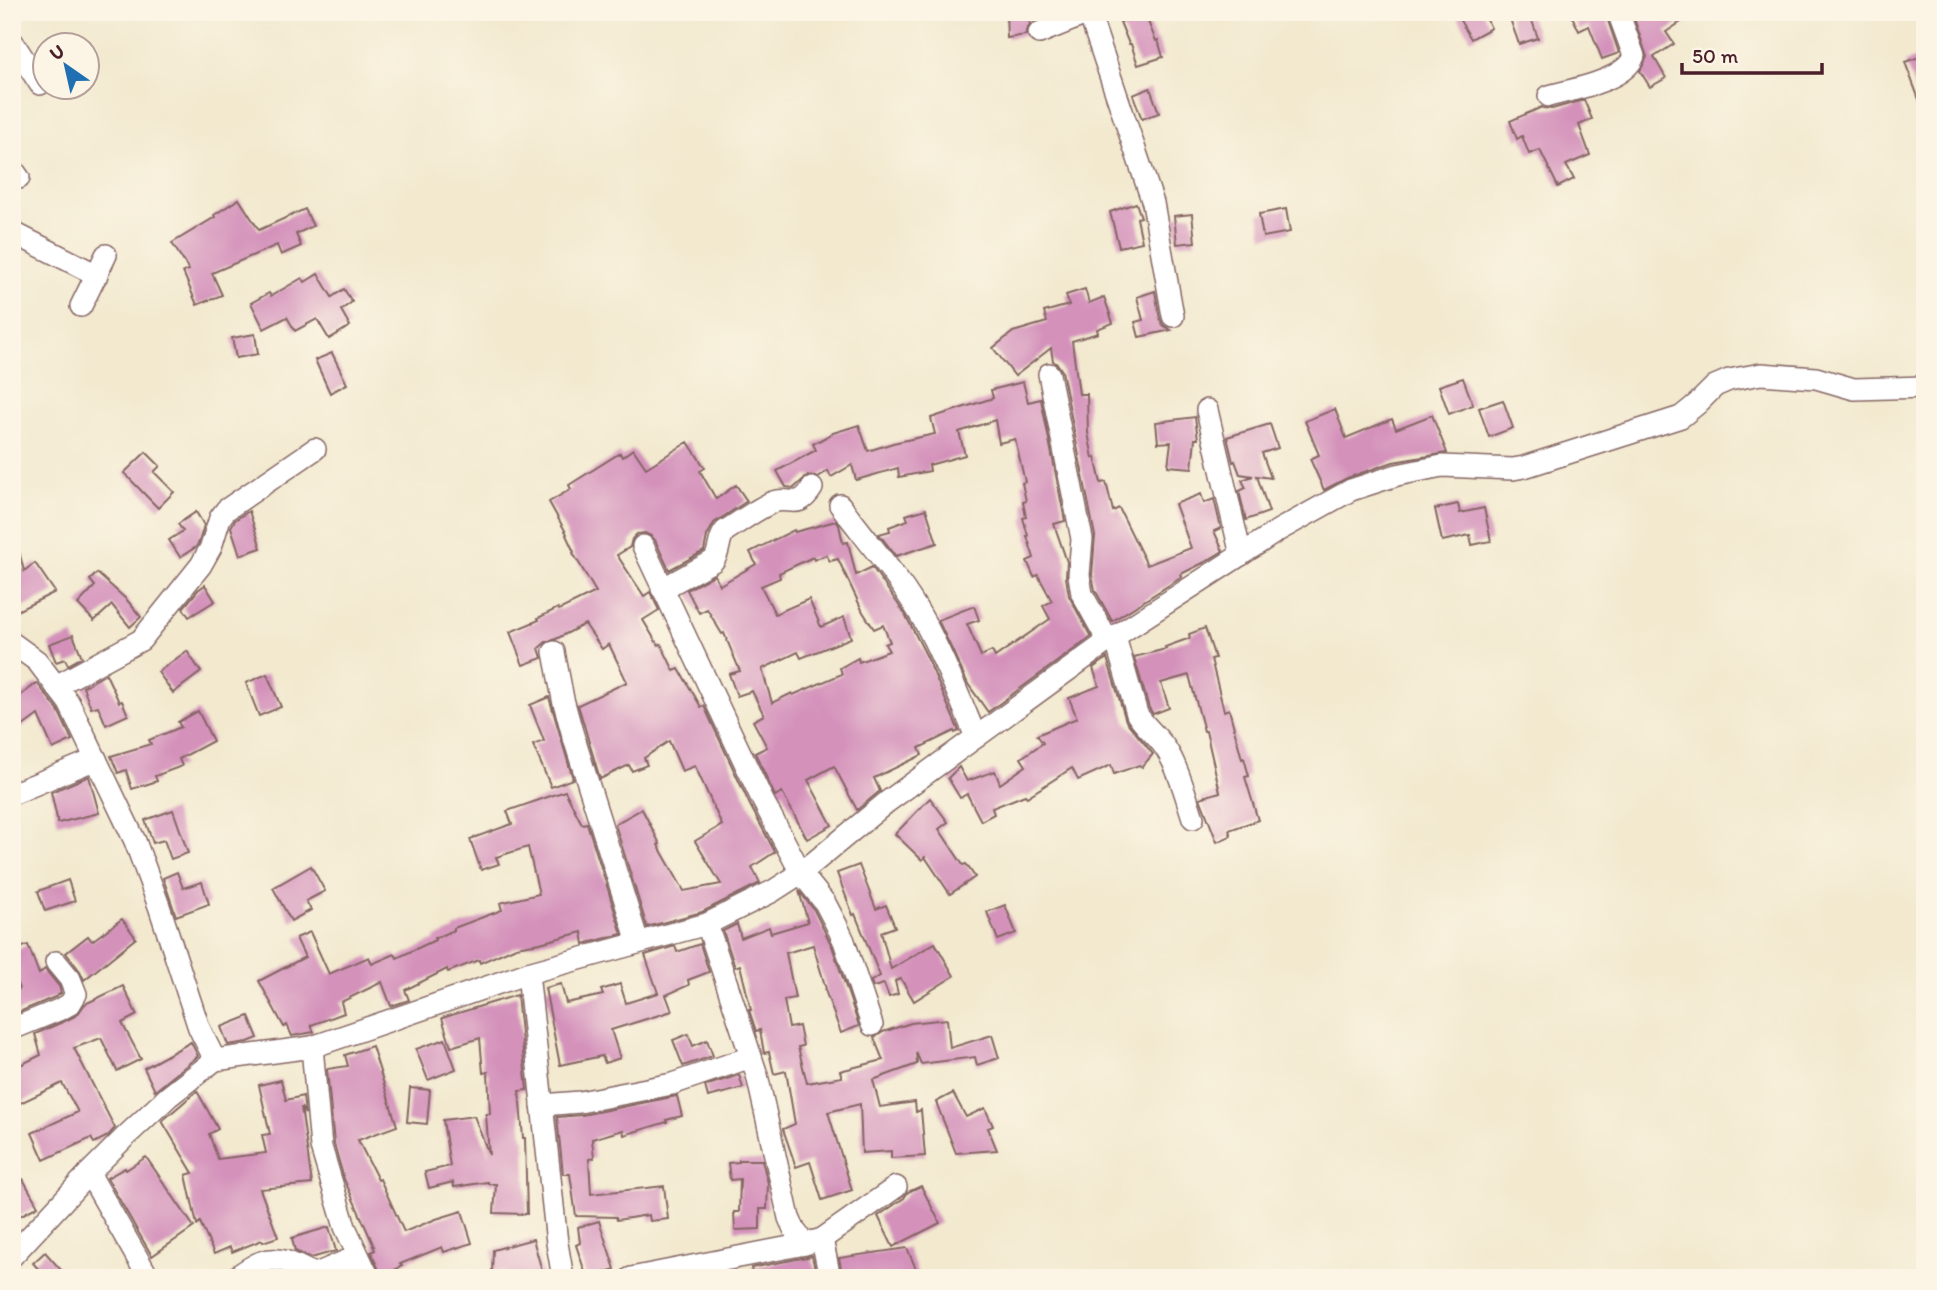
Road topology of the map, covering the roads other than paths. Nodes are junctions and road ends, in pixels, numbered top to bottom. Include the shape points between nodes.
1 (1618, 12) edge
2 (1090, 13) edge
3 (1039, 33) dead end
4 (12, 41) edge
5 (32, 72) edge
6 (1549, 96) dead end
7 (12, 232) edge
8 (106, 255) dead end
9 (97, 275) junction
10 (81, 306) dead end
11 (1173, 316) dead end
12 (1049, 374) dead end
13 (1925, 387) edge
14 (1207, 410) dead end
15 (315, 449) dead end
16 (812, 488) dead end
17 (840, 505) dead end
18 (643, 546) dead end
19 (1241, 555) junction
20 (662, 589) junction
21 (1111, 639) junction
22 (12, 643) edge
23 (554, 652) dead end
24 (56, 686) junction
25 (976, 737) junction
26 (96, 759) junction
27 (12, 794) edge
28 (1193, 818) dead end
29 (801, 873) junction
30 (707, 924) junction
31 (638, 942) junction
32 (55, 962) dead end
33 (527, 972) junction
34 (872, 1025) dead end
35 (12, 1029) edge
36 (312, 1047) junction
37 (751, 1057) junction
38 (215, 1060) junction
39 (542, 1105) junction
40 (89, 1173) junction
41 (896, 1187) dead end
42 (813, 1242) junction
43 (12, 1256) edge
44 (358, 1256) junction
45 (147, 1275) dead end
46 (235, 1278) edge
47 (369, 1278) edge
48 (563, 1278) edge
49 (631, 1278) edge
50 (830, 1278) edge

1 - 6 street via 1634,55 1632,61 1603,80
2 - 3 street
2 - 11 street via 1153,203
4 - 5 street
7 - 9 street
8 - 9 street
9 - 10 street
12 - 21 street via 1082,539 1082,594
13 - 19 street via 1854,389 1816,378 1761,374 1729,380 1714,386 1681,416 1524,467 1442,466 1351,490
14 - 19 street
15 - 24 street via 226,509 201,565 141,640
16 - 20 street via 798,502 773,502 725,531 713,561
17 - 25 street via 924,621
18 - 20 street
19 - 21 street
20 - 29 street
21 - 25 street
21 - 28 street via 1137,714 1170,755
22 - 24 street via 37,661
23 - 31 street via 578,754
24 - 26 street
25 - 29 street
26 - 27 street
26 - 38 street via 135,841 199,1028
29 - 30 street
29 - 34 street via 825,903 844,941
30 - 31 street
30 - 37 street
31 - 33 street
32 - 35 street via 76,994 70,1004
33 - 36 street
33 - 39 street
36 - 38 street
36 - 44 street via 321,1147
37 - 39 street via 672,1084
37 - 42 street via 789,1218 794,1231
38 - 40 street via 169,1096
39 - 48 street
40 - 43 street
40 - 45 street
41 - 42 street
42 - 49 street
42 - 50 street
44 - 46 street via 316,1274 282,1260 263,1261
44 - 47 street

